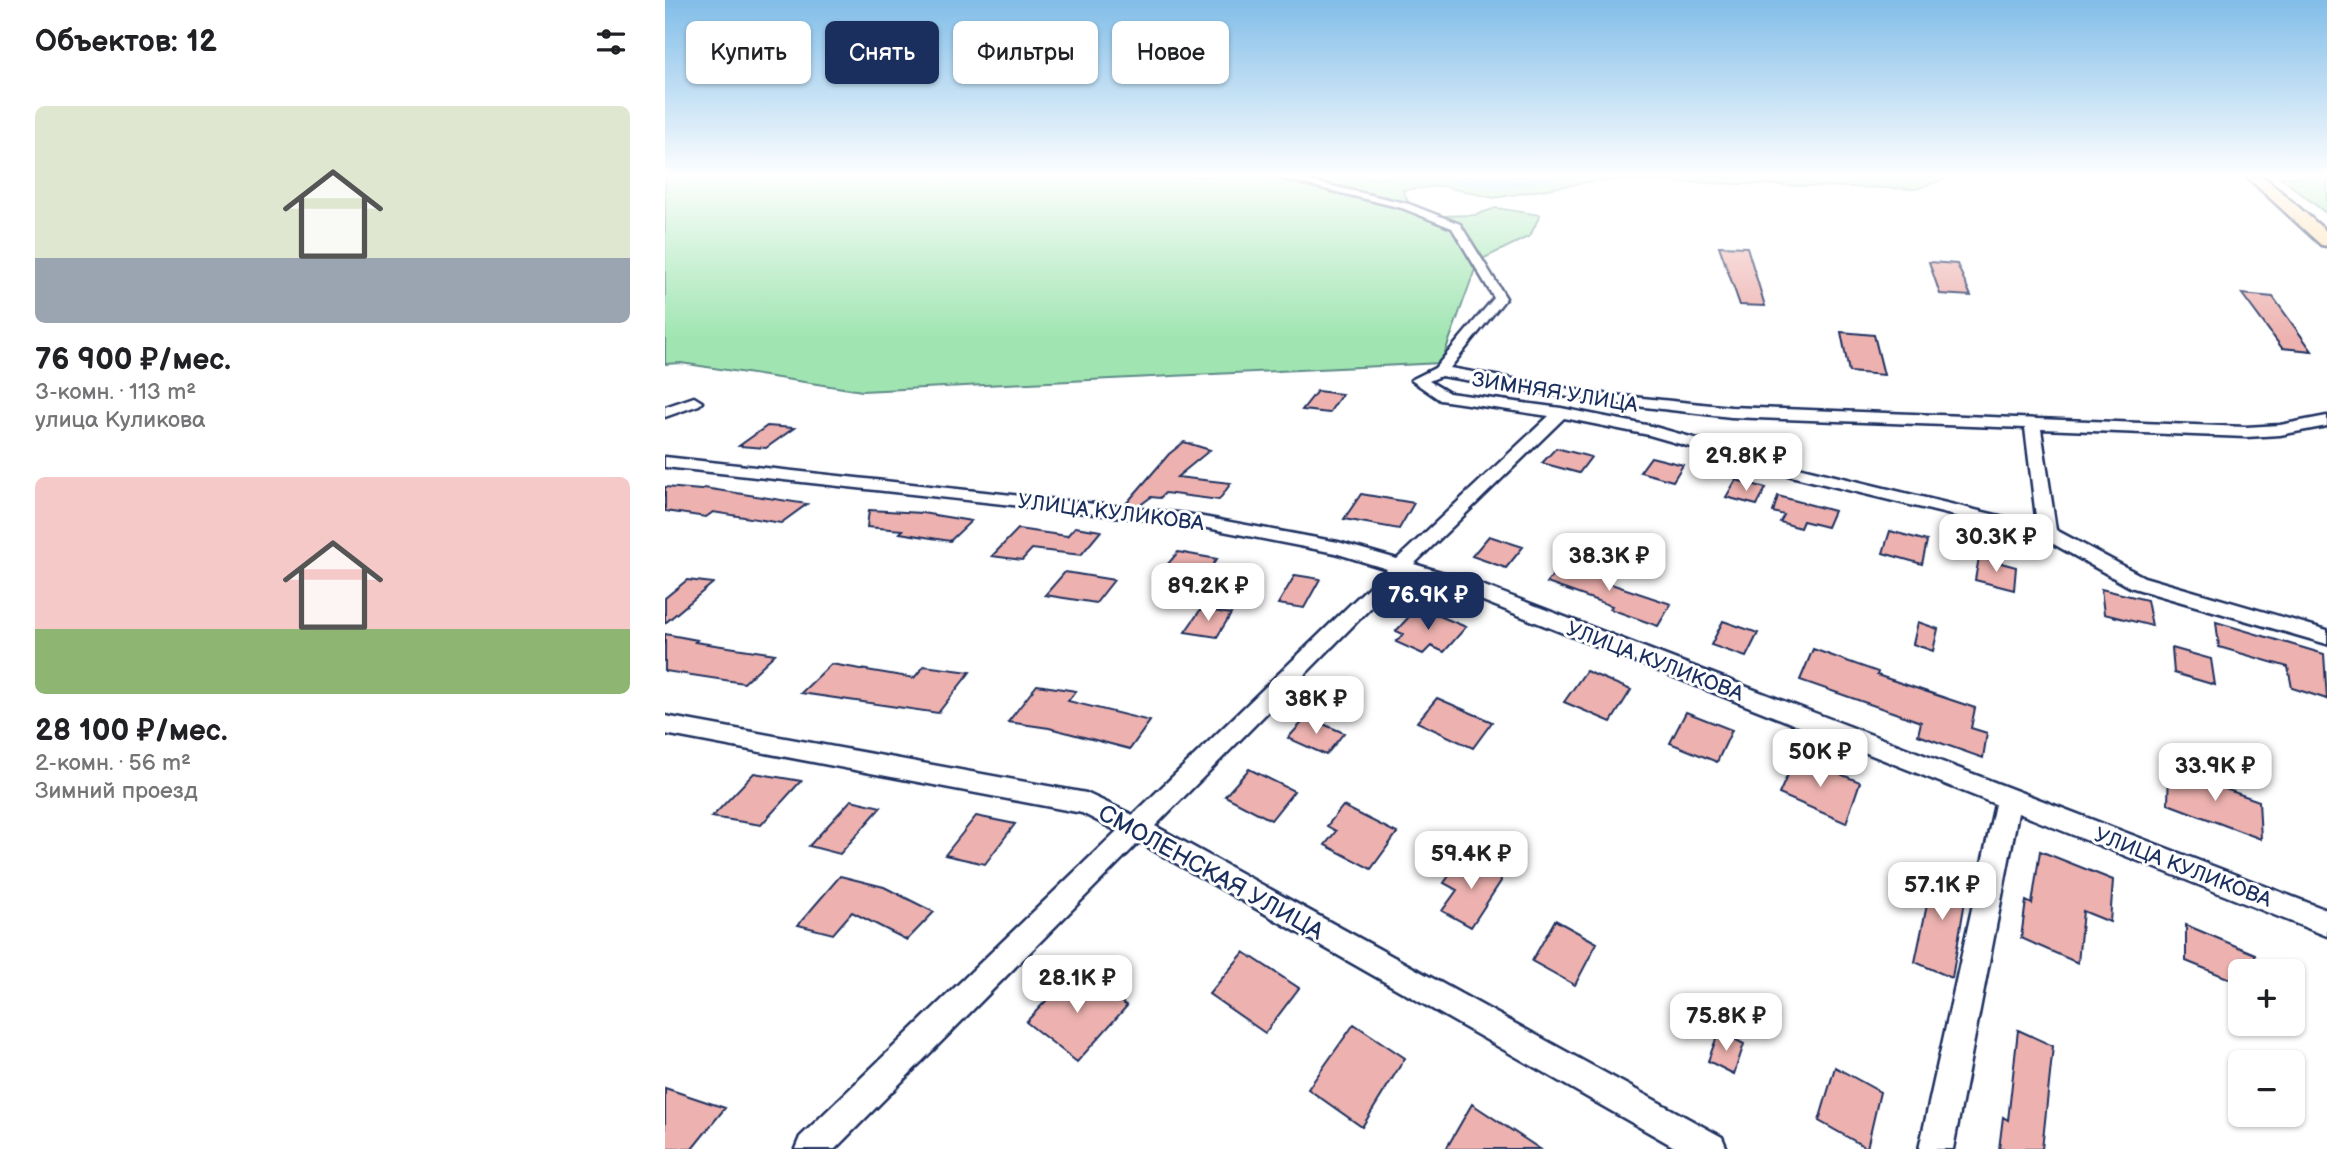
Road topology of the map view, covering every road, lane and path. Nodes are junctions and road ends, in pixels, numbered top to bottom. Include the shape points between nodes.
1 (1459, 231) edge
2 (1440, 371) junction
3 (694, 402) dead end
4 (1674, 406) junction
5 (665, 412) edge
6 (1561, 413) junction
7 (2327, 421) edge
8 (2033, 426) junction
9 (1651, 431) junction
10 (665, 462) edge
11 (2047, 533) junction
12 (1401, 566) junction
13 (2327, 637) edge
14 (665, 725) edge
15 (2008, 799) junction
16 (1136, 828) junction
17 (2327, 923) edge
18 (812, 1149) edge
19 (1710, 1149) edge
20 (1936, 1149) edge

1 - 2 street via 1500,298
2 - 4 street
2 - 6 street, ЗИМНЯЯ УЛИЦА via 1418,380 1445,397
3 - 5 street
4 - 8 street
4 - 9 street
6 - 9 street, ЗИМНЯЯ УЛИЦА
6 - 12 street
7 - 8 street via 2246,432
8 - 11 street
9 - 11 street, ЗИМНЯЯ УЛИЦА
10 - 12 street, УЛИЦА КУЛИКОВА via 1187,519 1338,548
11 - 13 street, ЗИМНЯЯ УЛИЦА via 2137,582
12 - 15 street, УЛИЦА КУЛИКОВА via 1467,587
12 - 16 street
14 - 16 street, СМОЛЕНСКАЯ УЛИЦА via 1086,803
15 - 17 street, УЛИЦА КУЛИКОВА
15 - 20 street
16 - 18 street
16 - 19 street, СМОЛЕНСКАЯ УЛИЦА

